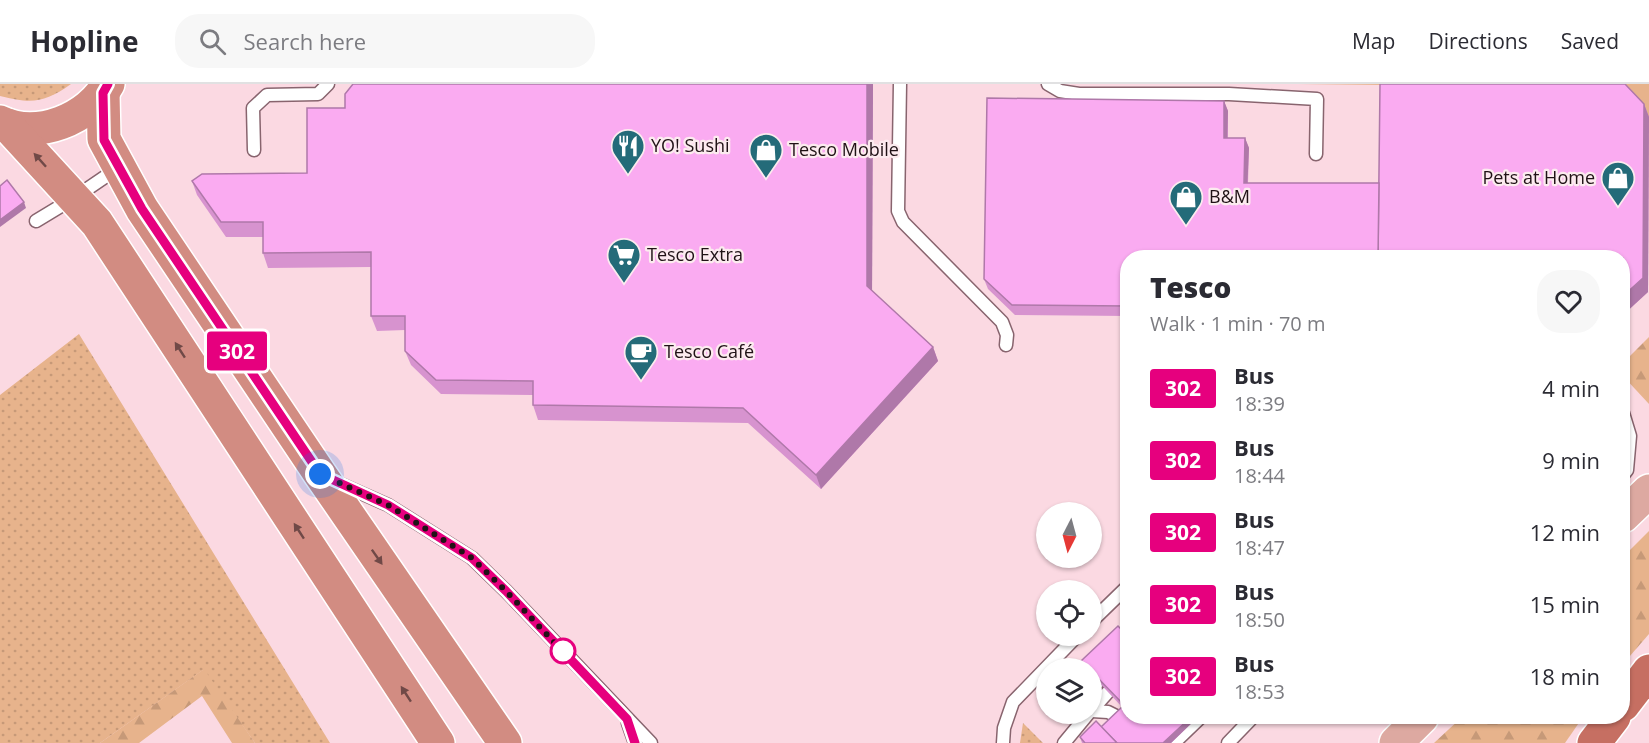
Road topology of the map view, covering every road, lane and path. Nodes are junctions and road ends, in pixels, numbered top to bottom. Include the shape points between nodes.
1 (328, 84) edge
2 (900, 84) edge
3 (1048, 84) edge
4 (106, 89) edge
5 (3, 123) edge
6 (254, 150) dead end
7 (1316, 154) dead end
8 (119, 167) junction
9 (74, 198) junction
10 (36, 221) dead end
11 (1006, 345) dead end
12 (320, 474) junction
13 (1649, 491) edge
14 (1630, 509) edge
15 (1120, 594) edge
16 (1102, 611) edge
17 (1067, 646) edge
18 (1649, 671) edge
19 (1108, 692) edge
20 (1630, 696) edge
21 (1102, 699) edge
22 (1102, 710) edge
23 (1117, 711) edge
24 (627, 719) junction
25 (1077, 724) edge
26 (1194, 724) edge
27 (1246, 724) edge
28 (1410, 724) edge
29 (1415, 724) edge
30 (1609, 724) edge
31 (1066, 742) edge
32 (438, 743) edge
33 (505, 743) edge
34 (635, 743) edge
35 (651, 743) edge
36 (1003, 743) edge
37 (1174, 743) edge
38 (1228, 743) edge
39 (1395, 743) edge
40 (1594, 743) edge

1 - 6 lane via 318,94 267,95 253,108
2 - 11 lane via 898,211 903,222 1002,322
3 - 7 lane via 1079,94 1229,94 1317,99
4 - 5 highway via 84,111 60,123 34,128
4 - 8 highway via 104,140
9 -> 5 highway
8 - 9 lane
8 - 12 highway via 142,209
9 - 10 lane
32 -> 9 highway via 97,223
12 - 24 lane via 388,505 472,558
12 -> 33 highway
13 - 14 main road
15 - 16 lane
17 - 36 lane via 1013,702
18 - 20 highway
19 - 21 lane
22 - 23 lane
24 - 34 lane
24 - 35 lane
25 - 31 lane
26 - 37 lane
27 - 38 lane
28 - 39 lane
29 - 39 main road
30 - 40 highway

